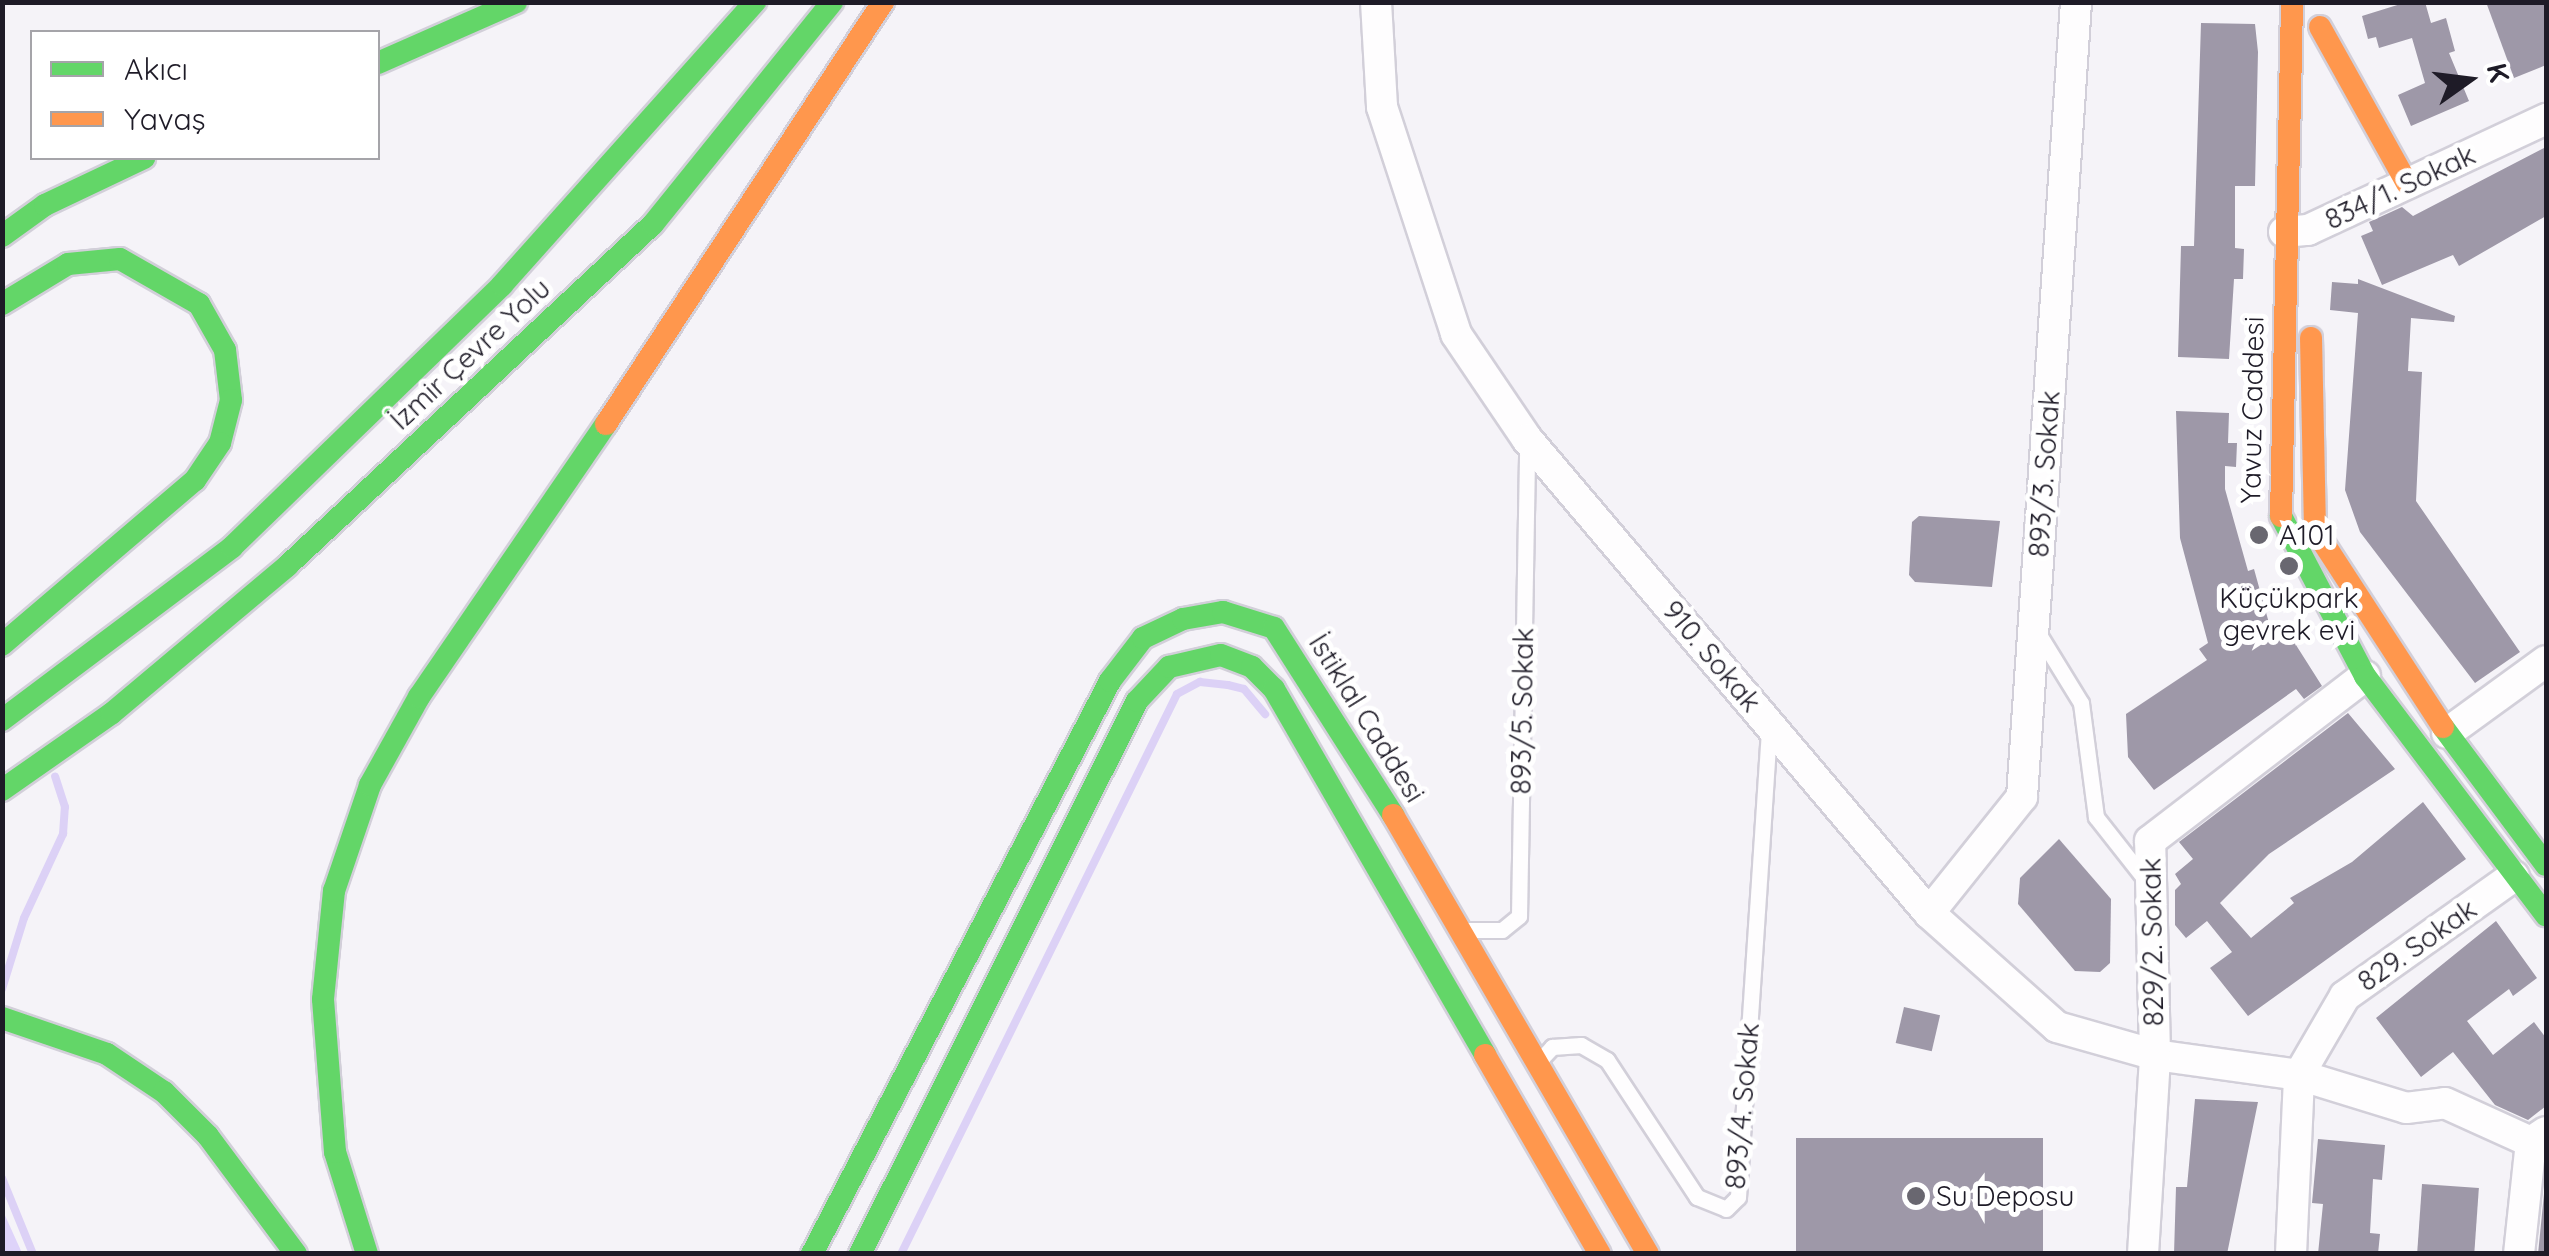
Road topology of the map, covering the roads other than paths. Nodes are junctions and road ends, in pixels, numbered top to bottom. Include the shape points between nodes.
1 (516, 2) edge
2 (755, 2) edge
3 (832, 2) edge
4 (883, 2) edge
5 (1376, 2) edge
6 (2076, 2) edge
7 (2292, 2) edge
8 (2322, 2) edge
9 (2320, 27) junction
10 (380, 62) edge
11 (2317, 82) dead end
12 (2315, 119) dead end
13 (2546, 119) edge
14 (140, 160) edge
15 (2408, 183) junction
16 (2296, 231) junction
17 (2, 236) edge
18 (2, 304) edge
19 (1527, 439) junction
20 (2033, 625) junction
21 (2, 645) edge
22 (2546, 661) edge
23 (2365, 676) junction
24 (2, 720) edge
25 (1770, 724) junction
26 (2446, 732) junction
27 (2, 790) edge
28 (2546, 865) edge
29 (2514, 876) junction
30 (2151, 888) junction
31 (1929, 914) junction
32 (2546, 915) edge
33 (1459, 928) junction
34 (2, 1018) edge
35 (2155, 1055) junction
36 (1537, 1063) junction
37 (2299, 1075) junction
38 (2538, 1137) edge
39 (296, 1254) edge
40 (368, 1254) edge
41 (812, 1254) edge
42 (860, 1254) edge
43 (1600, 1254) edge
44 (1648, 1254) edge
45 (2142, 1254) edge
46 (2291, 1254) edge
47 (2519, 1254) edge

1 - 10 main road
2 - 24 main road, İzmir Çevre Yolu via 502,285 232,547
3 - 27 main road, İzmir Çevre Yolu via 653,224 287,566 112,712
4 - 40 main road via 718,260 418,697 370,785 334,891 323,999 335,1152
5 - 19 street, 910. Sokak via 1382,107 1450,315
6 - 20 street, 893/3. Sokak
7 - 16 main road, Yavuz Caddesi
8 - 9 main road
9 - 11 main road
9 - 15 main road
12 - 16 main road, Yavuz Caddesi
13 - 15 street, 834/1. Sokak
14 - 17 main road via 45,205
15 - 16 street, 834/1. Sokak
16 - 23 main road, Yavuz Caddesi via 2280,523
16 - 26 main road, Yavuz Caddesi via 2315,530
18 - 21 main road via 68,264 120,259 199,304 225,350 231,400 220,443 195,480
19 - 25 street, 910. Sokak
19 - 33 lane, 893/5. Sokak via 1519,916 1502,930
20 - 30 lane via 2081,704 2096,816
20 - 31 street, 893/3. Sokak via 2022,798
22 - 26 street
23 - 29 main road, Yavuz Caddesi
23 - 30 street, 829/2. Sokak via 2150,841
25 - 31 street, 910. Sokak
25 - 36 lane, 893/4. Sokak via 1738,1197 1726,1209 1697,1197 1607,1060 1581,1045 1552,1047
26 - 28 main road, Yavuz Caddesi
29 - 32 main road, Yavuz Caddesi
29 - 37 street, 829. Sokak via 2346,996
30 - 35 street, 829/2. Sokak
31 - 35 street, 910. Sokak via 2057,1027
33 - 36 main road, İstiklal Caddesi
33 - 41 main road, İstiklal Caddesi via 1274,628 1223,612 1144,638 1110,681
34 - 39 main road via 134,1070 208,1136
35 - 37 street, 910. Sokak
35 - 45 street, 829/2. Sokak
36 - 44 main road, İstiklal Caddesi
37 - 38 street, 910. Sokak via 2406,1108 2445,1104
37 - 46 street, 829. Sokak
38 - 47 street
42 - 43 main road via 1137,702 1169,666 1221,655 1252,667 1274,689

